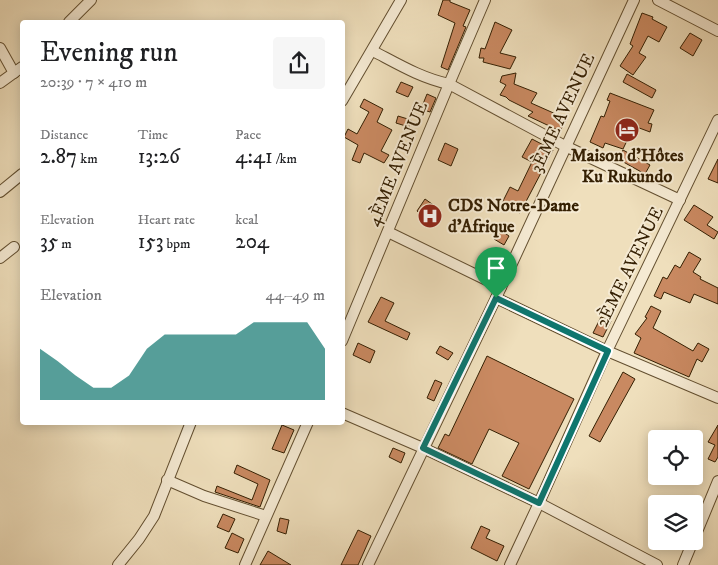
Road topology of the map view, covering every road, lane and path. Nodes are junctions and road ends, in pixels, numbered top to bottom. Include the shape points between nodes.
1 (91, 0) edge
2 (401, 0) edge
3 (485, 0) edge
4 (634, 0) edge
5 (658, 0) edge
6 (71, 20) edge
7 (718, 31) edge
8 (0, 48) edge
9 (373, 51) junction
10 (20, 70) edge
11 (0, 83) edge
12 (449, 84) junction
13 (345, 97) edge
14 (718, 120) edge
15 (565, 146) junction
16 (20, 176) edge
17 (0, 192) edge
18 (680, 200) junction
19 (388, 232) junction
20 (14, 247) dead end
21 (0, 258) edge
22 (501, 287) junction
23 (496, 298) junction
24 (345, 334) edge
25 (608, 351) junction
26 (718, 398) edge
27 (345, 414) edge
28 (190, 425) edge
29 (307, 425) edge
30 (423, 448) junction
31 (167, 480) junction
32 (718, 481) edge
33 (539, 503) junction
34 (266, 516) junction
35 (703, 516) edge
36 (689, 550) edge
37 (118, 565) edge
38 (244, 565) edge
39 (368, 565) edge
40 (510, 565) edge
41 (657, 565) edge
42 (682, 565) edge

1 - 6 street
2 - 9 street
3 - 12 street, 4ÈME AVENUE
4 - 15 street, 3ÈME AVENUE
5 - 7 street
8 - 10 street
9 - 12 street via 413,72
9 - 13 street
10 - 11 street
12 - 15 street
12 - 19 street, 4ÈME AVENUE
14 - 18 street, 2ÈME AVENUE
15 - 18 street
15 - 22 street, 3ÈME AVENUE
16 - 17 street
18 - 25 street, 2ÈME AVENUE
19 - 22 street
19 - 24 street, 4ÈME AVENUE
20 - 21 street
22 - 23 street, 3ÈME AVENUE
23 - 25 street
23 - 30 street, 3ÈME AVENUE
25 - 26 street
25 - 33 street, 2ÈME AVENUE
27 - 30 street
28 - 31 street
29 - 34 street
30 - 33 street
30 - 39 street, 3ÈME AVENUE
31 - 34 street
31 - 37 street via 154,516
32 - 35 street
33 - 40 street, 2ÈME AVENUE
33 - 41 street
34 - 38 street
36 - 42 street

